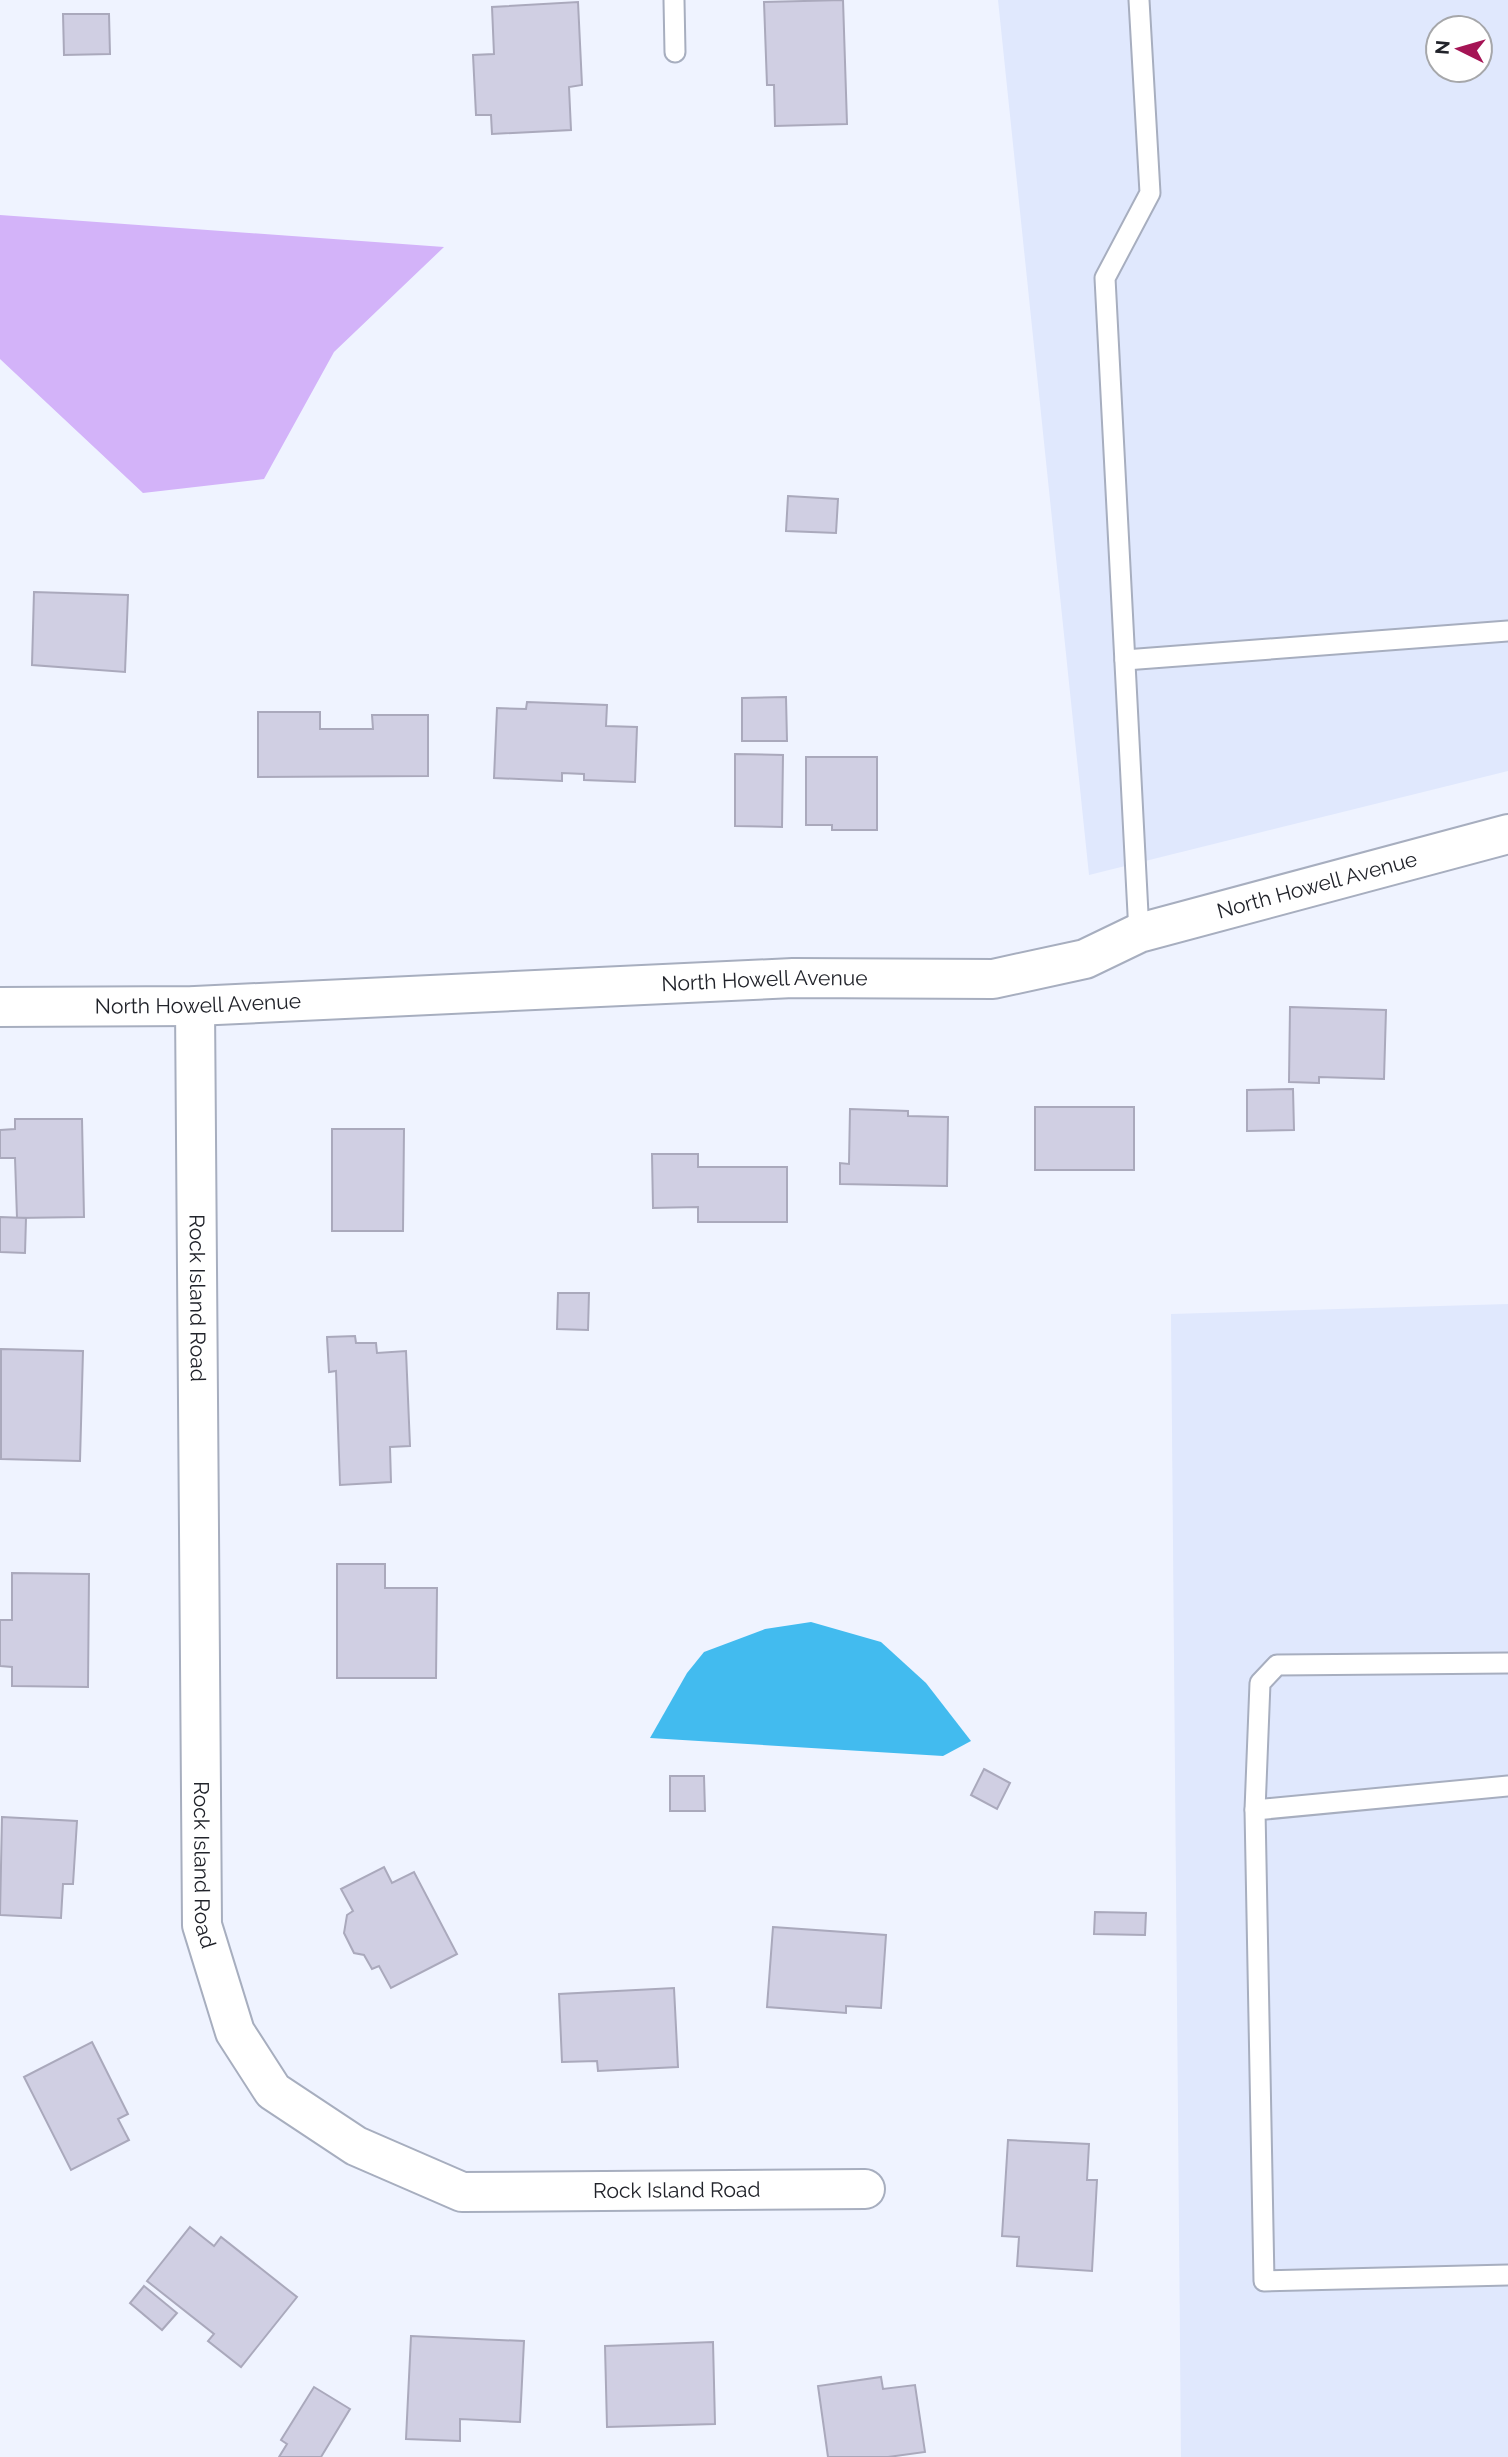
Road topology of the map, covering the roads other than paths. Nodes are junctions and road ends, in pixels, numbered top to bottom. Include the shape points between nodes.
1 (674, 0) edge
2 (1139, 0) edge
3 (675, 52) dead end
4 (1508, 631) edge
5 (1125, 660) junction
6 (1508, 834) edge
7 (1139, 933) junction
8 (195, 1006) junction
9 (0, 1007) edge
10 (1508, 1663) edge
11 (1508, 1786) edge
12 (1255, 1810) junction
13 (865, 2189) dead end
14 (1508, 2275) edge

1 - 3 lane
2 - 5 lane via 1150,193 1105,278
4 - 5 lane
5 - 7 lane
6 - 7 street, North Howell Avenue
7 - 8 street, North Howell Avenue via 1084,959 993,979 793,978
8 - 9 street, North Howell Avenue
8 - 13 street, Rock Island Road via 202,1925 235,2032 273,2091 356,2146 462,2192
10 - 12 lane via 1277,1665 1260,1683
11 - 12 lane
12 - 14 lane via 1264,2281

